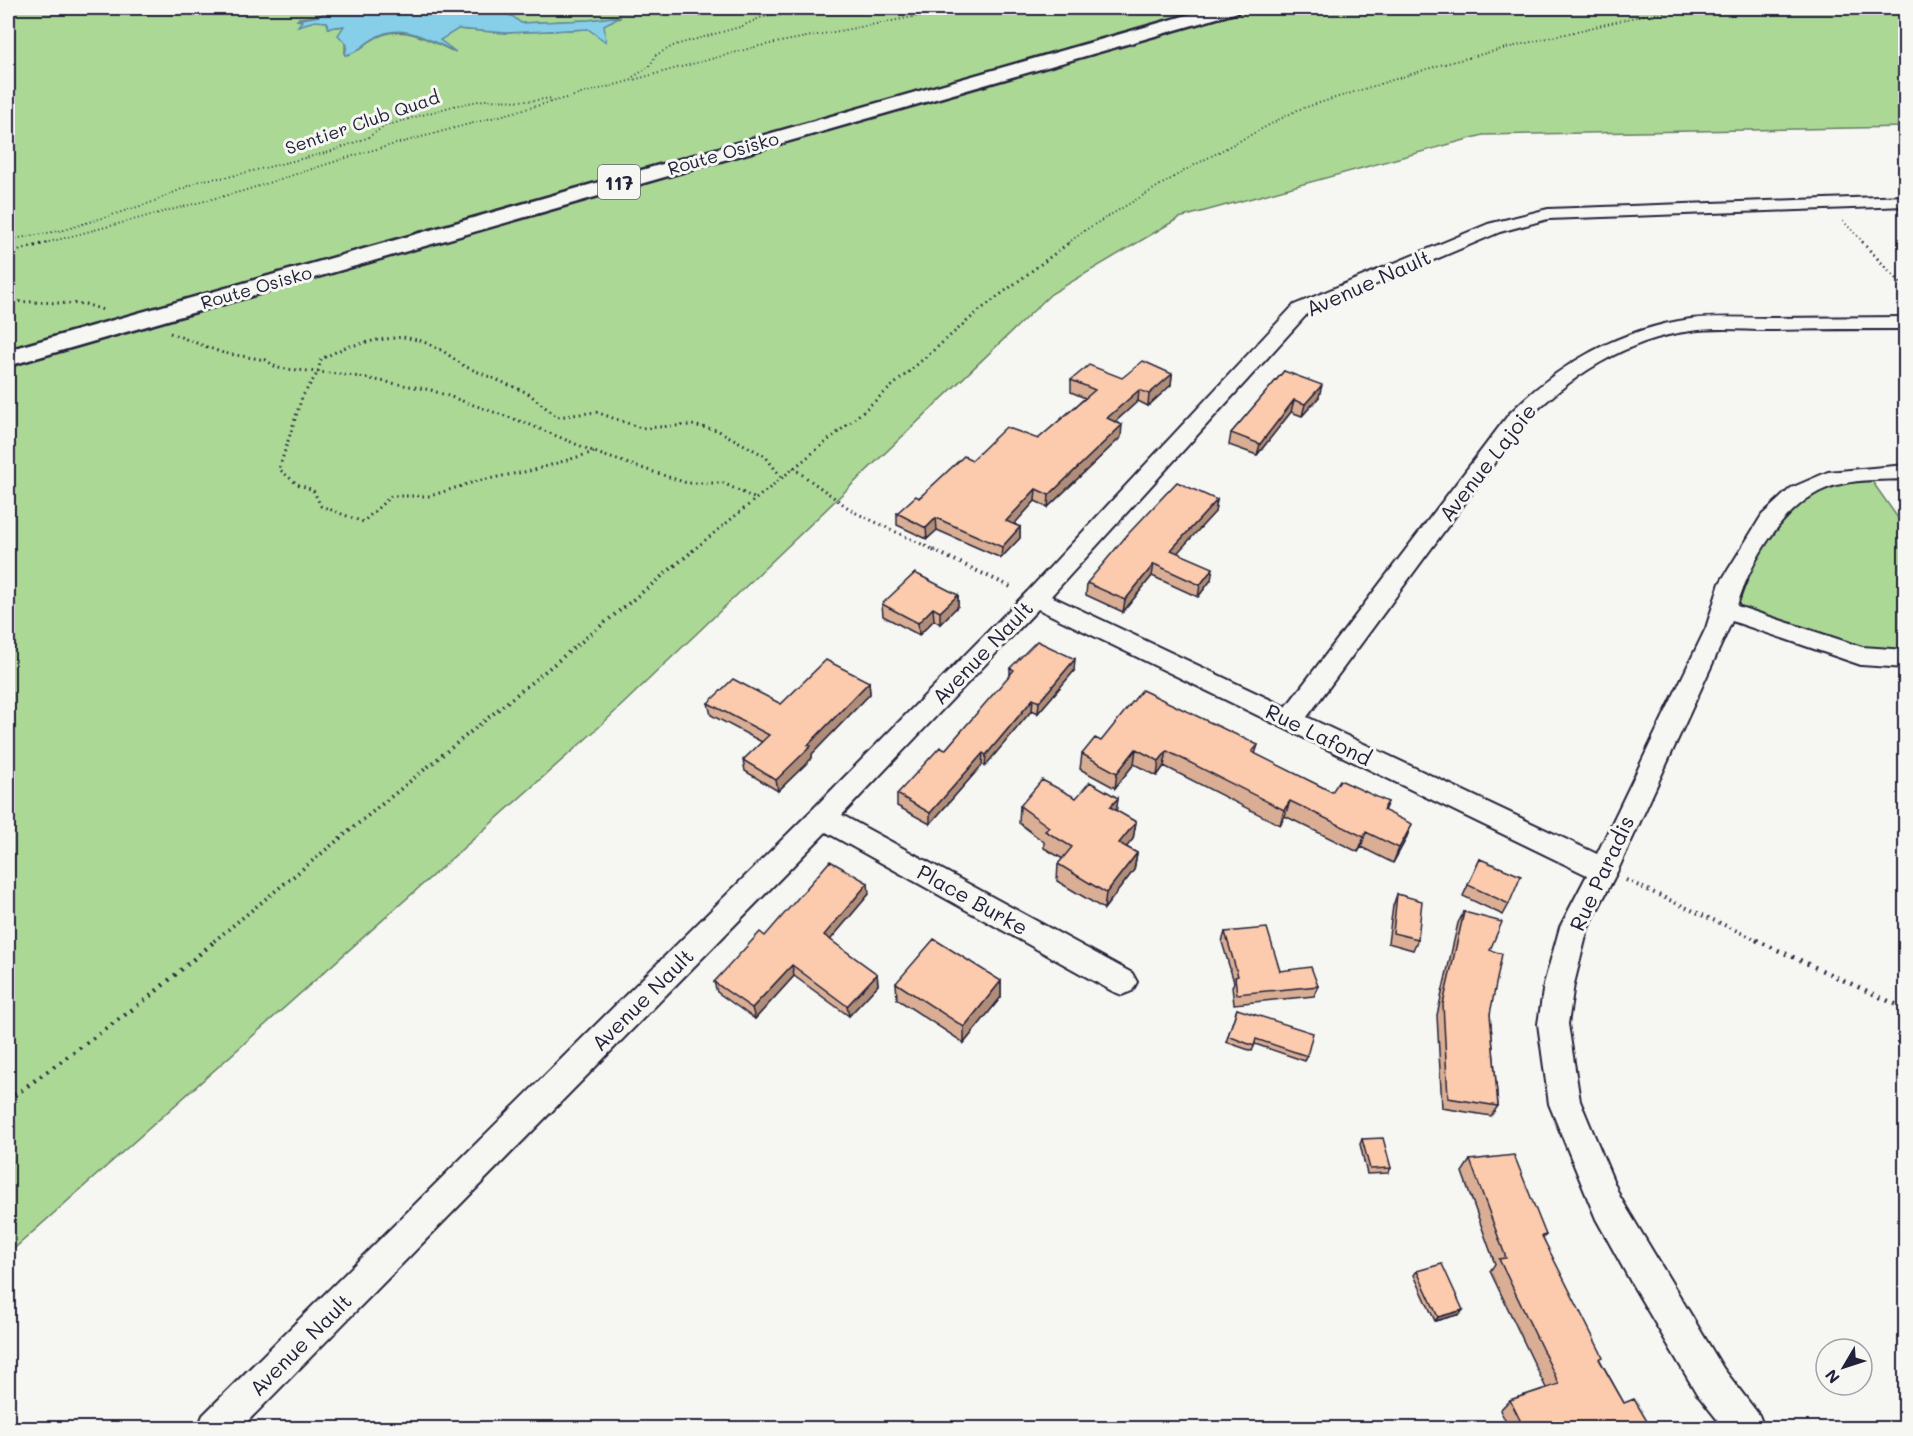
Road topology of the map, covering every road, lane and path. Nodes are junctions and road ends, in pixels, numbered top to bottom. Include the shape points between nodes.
1 (861, 8) edge
2 (961, 8) edge
3 (1231, 8) edge
4 (1711, 8) edge
5 (614, 84) junction
6 (567, 96) junction
7 (1905, 201) edge
8 (1827, 204) junction
9 (8, 240) edge
10 (8, 253) edge
11 (1905, 289) edge
12 (8, 301) edge
13 (137, 321) junction
14 (1905, 323) edge
15 (8, 358) edge
16 (318, 372) junction
17 (594, 452) junction
18 (793, 468) junction
19 (1905, 472) edge
20 (782, 478) junction
21 (756, 499) junction
22 (1035, 598) junction
23 (1724, 610) junction
24 (1905, 659) edge
25 (1290, 720) junction
26 (823, 817) junction
27 (1604, 870) junction
28 (1122, 982) dead end
29 (1905, 1009) edge
30 (8, 1100) edge
31 (216, 1428) edge
32 (1746, 1428) edge

1 - 5 path via 762,17 675,45 656,55 650,67
2 - 5 path via 759,46
3 - 13 highway, Route Osisko / 117
4 - 18 path via 1644,15 1450,62 1297,110 1087,229 980,310
5 - 6 path
6 - 9 path, Sentier Club Quad via 529,101 484,100 453,106 385,126 367,138 329,152 202,180 150,203 64,230
6 - 10 path via 243,191
7 - 8 street, Avenue Nault
8 - 11 path
8 - 22 street, Avenue Nault via 1548,214 1494,228 1301,309
12 - 13 path via 85,304
13 - 15 highway, Route Osisko / 117
13 - 16 path via 223,353 266,360 277,368
14 - 25 street, Avenue Lajoie via 1691,325 1631,341 1577,367 1531,402 1516,419
16 - 17 path via 431,390
16 - 17 path via 302,397 279,469 297,484 313,490 321,506 363,522 391,496 430,496
16 - 20 path via 321,359 346,347 403,338 422,341 464,366 528,393 557,417 596,412 641,428 692,425 717,430 765,456
17 - 21 path via 687,483 723,483
18 - 20 path
18 - 22 path via 854,512
19 - 23 street, Rue Paradis via 1836,477 1799,493 1764,528 1732,584
20 - 21 path
21 - 30 path via 148,998
22 - 25 street, Rue Lafond
22 - 26 street, Avenue Nault
23 - 24 street via 1861,656
23 - 27 street, Rue Paradis
25 - 27 street, Rue Lafond
26 - 28 street, Place Burke
26 - 31 street, Avenue Nault
27 - 29 path
27 - 32 street, Rue Paradis via 1574,927 1559,984 1553,1024 1565,1104 1608,1207 1644,1272 1710,1381

